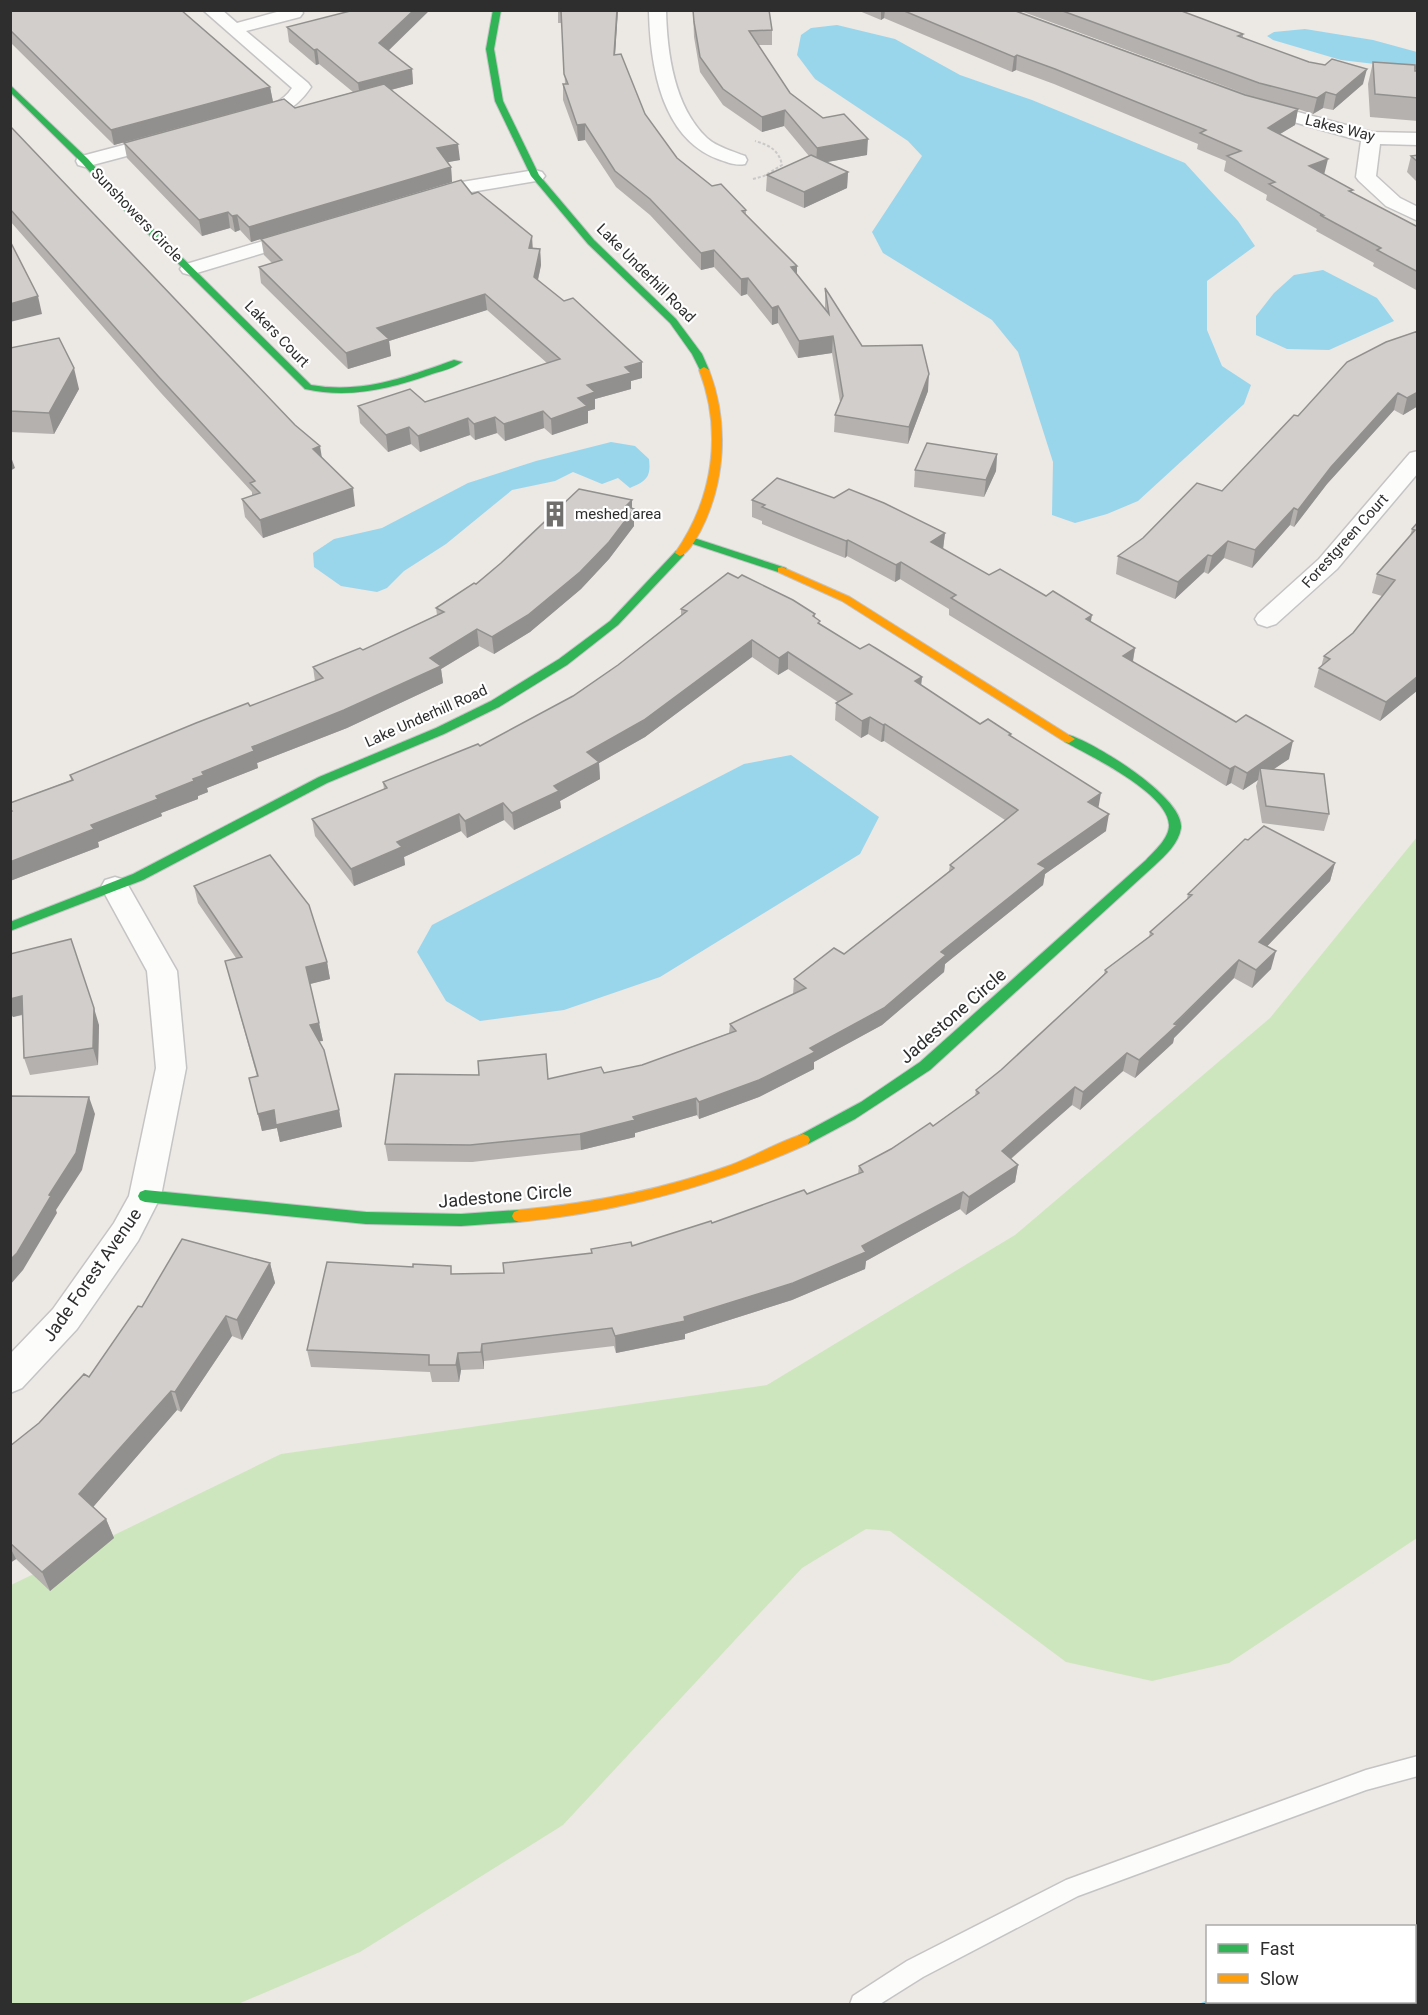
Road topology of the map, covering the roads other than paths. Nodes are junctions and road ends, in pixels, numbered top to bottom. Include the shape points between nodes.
1 (211, 10) edge
2 (497, 10) edge
3 (657, 10) edge
4 (294, 13) dead end
5 (233, 29) junction
6 (10, 87) edge
7 (1238, 100) edge
8 (230, 122) edge
9 (185, 134) edge
10 (1371, 138) junction
11 (1418, 139) edge
12 (738, 160) dead end
13 (85, 161) junction
14 (535, 176) junction
15 (405, 205) edge
16 (1418, 215) edge
17 (326, 229) edge
18 (190, 269) junction
19 (458, 362) dead end
20 (1418, 458) edge
21 (691, 540) junction
22 (1267, 620) dead end
23 (115, 886) junction
24 (10, 927) edge
25 (145, 1196) junction
26 (10, 1378) edge
27 (1418, 1766) edge
28 (861, 2004) edge

1 - 5 street
2 - 14 street, Lake Underhill Road via 490,49 499,101
3 - 12 street via 661,58 682,115 698,140
4 - 5 street
5 - 8 street via 302,87 294,101 276,110
6 - 13 street, Sunshowers Circle
7 - 10 street, Lakes Way
9 - 13 street, Sunshowers Circle
10 - 11 street, Lakes Way
10 - 16 street via 1366,177 1393,202
13 - 18 street, Sunshowers Circle
14 - 15 street via 462,188
14 - 21 street, Lake Underhill Road via 591,242 673,321 705,372 716,409 717,454 708,496
17 - 18 street
18 - 19 street, Lakers Court via 303,384 314,390 370,390
20 - 22 street, Forestgreen Court via 1328,564
21 - 23 street, Lake Underhill Road via 614,623 563,662 495,704 323,780
21 - 25 street, Jadestone Circle via 780,568 846,599 1147,787 1169,805 1173,814 1174,832 1169,842 941,1053 900,1085 814,1134 733,1168 672,1188 581,1208 433,1221 363,1218
23 - 24 street, Lake Underhill Road
23 - 25 street, Jade Forest Avenue via 162,971 171,1068
25 - 26 street, Jade Forest Avenue via 137,1215 65,1319
27 - 28 lane via 1366,1780 1073,1887 915,1969

